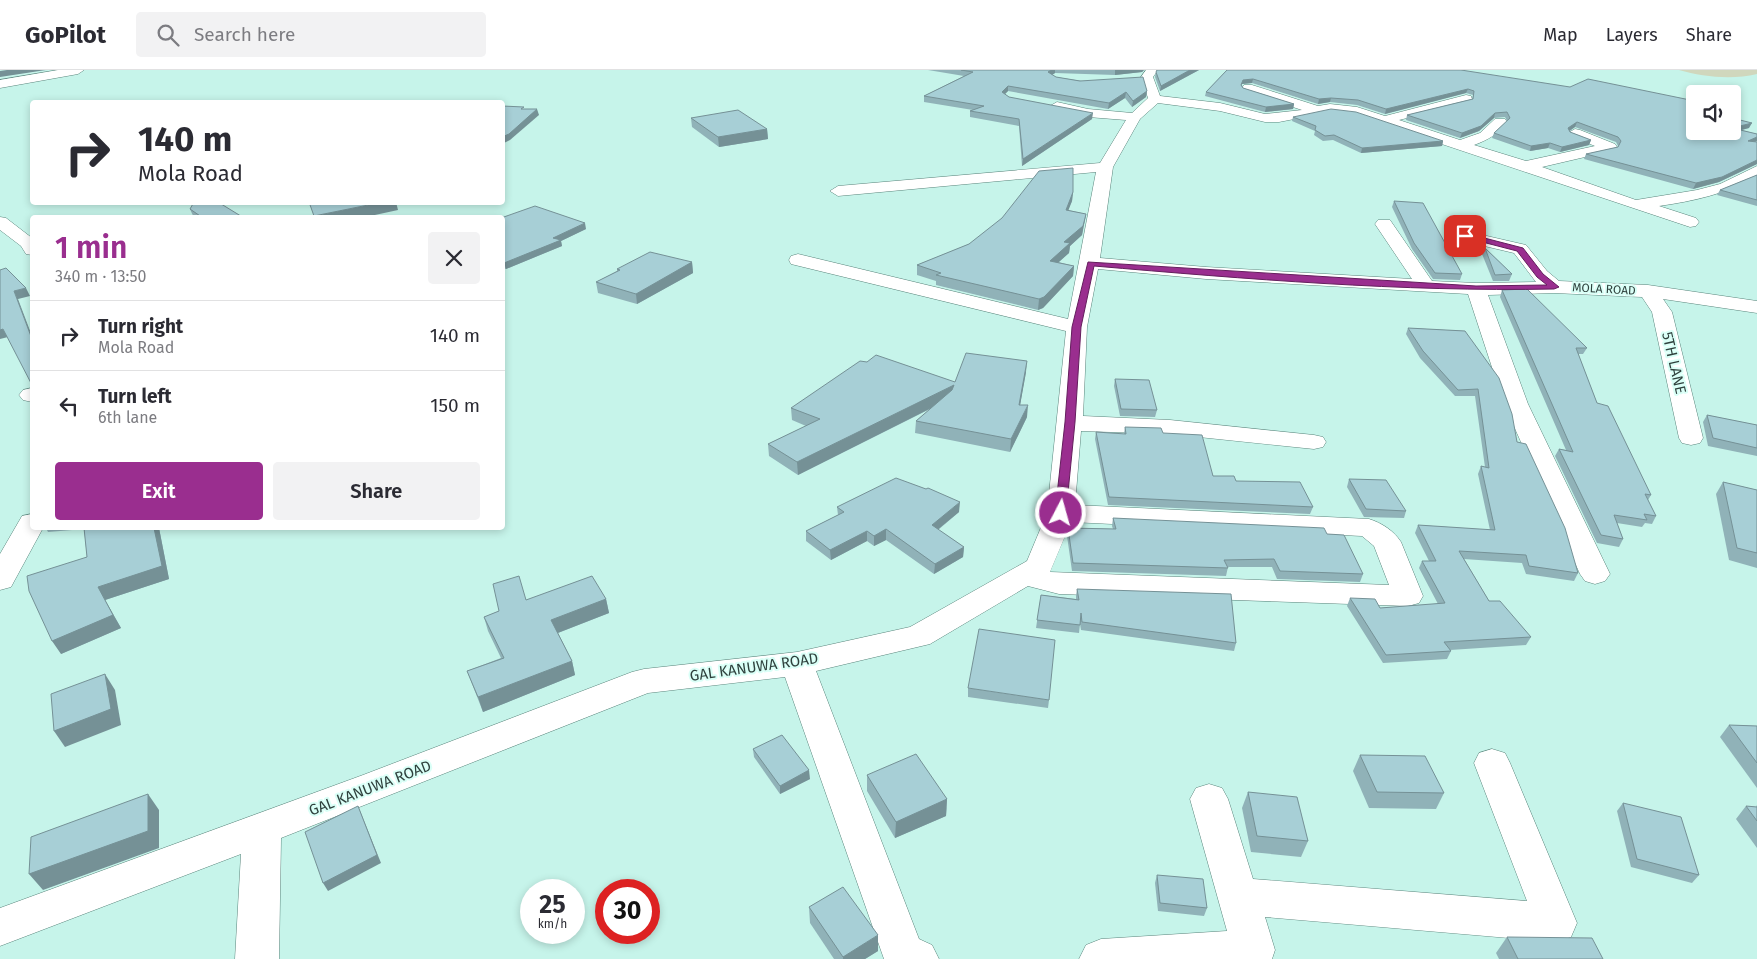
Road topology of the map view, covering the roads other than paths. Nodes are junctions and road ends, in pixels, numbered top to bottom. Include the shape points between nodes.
1 (78, 70) edge
2 (0, 84) edge
3 (1248, 88) edge
4 (1144, 89) edge
5 (1466, 98) edge
6 (1044, 104) edge
7 (1317, 110) junction
8 (1385, 120) junction
9 (1500, 122) dead end
10 (1575, 133) edge
11 (1460, 145) junction
12 (1105, 166) junction
13 (1525, 166) junction
14 (1757, 171) edge
15 (838, 191) dead end
16 (1635, 204) junction
17 (0, 222) edge
18 (1690, 222) dead end
19 (1384, 224) dead end
20 (1465, 236) dead end
21 (30, 246) edge
22 (798, 260) dead end
23 (1090, 264) junction
24 (1425, 285) junction
25 (1554, 287) junction
26 (1476, 288) junction
27 (1648, 291) junction
28 (1757, 307) edge
29 (1076, 327) junction
30 (1070, 422) junction
31 (1691, 438) dead end
32 (1314, 442) dead end
33 (1061, 513) junction
34 (30, 526) edge
35 (1594, 574) dead end
36 (1024, 576) junction
37 (0, 580) edge
38 (797, 664) junction
39 (1492, 764) dead end
40 (1209, 799) dead end
41 (262, 829) junction
42 (1238, 896) junction
43 (0, 927) edge
44 (257, 959) edge
45 (917, 959) edge
46 (1100, 959) edge

1 - 2 street
3 - 7 street
4 - 6 street via 1088,113
4 - 7 street via 1265,118
4 - 12 street, GAL KANUWA ROAD
5 - 8 street
7 - 8 street via 1340,108
8 - 11 street
9 - 11 street via 1485,136
10 - 13 street via 1610,147
11 - 13 street
12 - 15 street
12 - 23 street, GAL KANUWA ROAD
13 - 16 street
14 - 16 street via 1726,187 1699,195
16 - 18 street
17 - 21 street
19 - 24 street
20 - 25 street via 1520,249 1540,276
22 - 29 street
23 - 24 street, MOLA ROAD
23 - 29 street, GAL KANUWA ROAD
24 - 26 street, MOLA ROAD
25 - 26 street, MOLA ROAD
25 - 27 street, MOLA ROAD
26 - 35 street via 1516,404
27 - 28 street, MOLA ROAD
27 - 31 street, 5TH LANE via 1662,312
29 - 30 street, GAL KANUWA ROAD
30 - 32 street via 1170,427
30 - 33 street, GAL KANUWA ROAD
33 - 36 street, GAL KANUWA ROAD via 1039,567
33 - 36 street via 1369,528 1387,542 1408,596 1059,584
34 - 37 street
36 - 38 street, GAL KANUWA ROAD via 919,636
38 - 41 street, GAL KANUWA ROAD via 644,681
38 - 45 street via 903,953
39 - 42 street via 1556,923
40 - 42 street
41 - 43 street, GAL KANUWA ROAD
41 - 44 street
42 - 46 street via 1254,950

